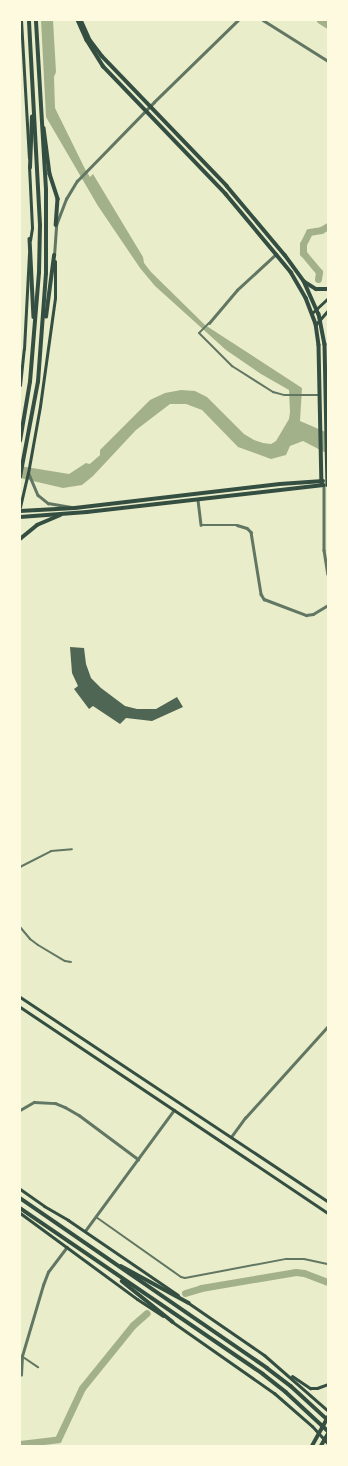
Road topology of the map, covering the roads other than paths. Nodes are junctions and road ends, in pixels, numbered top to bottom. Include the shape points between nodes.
1 (29, 20) edge
2 (36, 20) edge
3 (78, 20) edge
4 (82, 20) edge
5 (238, 20) edge
6 (263, 20) edge
7 (21, 24) edge
8 (20, 49) edge
9 (22, 53) junction
10 (328, 61) edge
11 (150, 106) junction
12 (34, 108) junction
13 (41, 108) junction
14 (147, 111) junction
15 (30, 168) junction
16 (56, 225) junction
17 (30, 239) junction
18 (276, 254) junction
19 (54, 256) junction
20 (304, 281) junction
21 (328, 289) edge
22 (328, 298) edge
23 (317, 309) junction
24 (328, 310) edge
25 (312, 313) junction
26 (320, 319) junction
27 (209, 323) joint
28 (316, 324) junction
29 (35, 336) junction
30 (42, 338) junction
31 (20, 385) edge
32 (320, 395) junction
33 (20, 441) edge
34 (327, 454) edge
35 (28, 473) junction
36 (20, 477) edge
37 (328, 482) edge
38 (325, 484) edge
39 (198, 498) junction
40 (20, 506) edge
41 (75, 508) junction
42 (20, 511) edge
43 (63, 514) junction
44 (20, 517) edge
45 (20, 539) edge
46 (328, 574) edge
47 (328, 605) edge
48 (72, 849) dead end
49 (20, 867) edge
50 (20, 927) edge
51 (71, 962) dead end
52 (20, 996) edge
53 (20, 1007) edge
54 (328, 1026) edge
55 (20, 1110) edge
56 (174, 1110) junction
57 (231, 1137) junction
58 (138, 1159) junction
59 (20, 1189) edge
60 (20, 1198) edge
61 (328, 1202) edge
62 (20, 1208) edge
63 (20, 1213) edge
64 (328, 1213) edge
65 (96, 1217) junction
66 (85, 1231) junction
67 (67, 1247) junction
68 (107, 1258) junction
69 (328, 1264) edge
70 (102, 1265) junction
71 (189, 1303) junction
72 (172, 1322) junction
73 (21, 1355) edge
74 (38, 1367) dead end
75 (282, 1370) junction
76 (21, 1375) dead end
77 (328, 1384) edge
78 (328, 1411) edge
79 (328, 1417) edge
80 (328, 1420) edge
81 (328, 1431) edge
82 (319, 1434) junction
83 (328, 1434) edge
84 (325, 1440) junction
85 (328, 1444) edge
86 (312, 1446) edge
87 (321, 1446) edge

1 - 12 main road
2 - 13 main road
3 - 14 main road via 103,66
4 - 11 main road via 90,40 102,56
5 - 11 street
6 - 10 street
7 - 9 main road
8 - 9 main road
9 - 15 main road
11 - 14 street
11 - 20 main road via 227,186
12 - 15 main road
12 - 29 main road via 40,225
13 - 16 main road via 50,174 58,199
13 - 30 main road via 47,225
14 - 16 street via 81,177 66,199
14 - 18 main road via 226,194
15 - 17 main road
16 - 19 street
17 - 29 main road
17 - 31 main road
18 - 25 main road via 299,284
18 - 27 street via 236,290
19 - 30 main road
19 - 35 main road via 55,298
20 - 21 main road via 316,289
20 - 23 main road
22 - 23 main road
23 - 25 main road
23 - 26 main road
24 - 26 main road
25 - 28 main road
26 - 28 main road
26 - 34 main road via 326,356
27 - 32 street via 199,333 232,366 273,392 284,395
28 - 32 main road
29 - 33 main road
30 - 36 main road via 31,426
32 - 38 main road via 321,451
34 - 37 main road
35 - 40 main road
35 - 41 street via 38,495 48,503
37 - 38 main road
38 - 39 main road
38 - 41 main road via 280,484
38 - 46 street via 324,550
39 - 43 main road
39 - 47 street via 201,525 237,524 251,532 264,599 306,615
41 - 42 main road
43 - 44 main road
43 - 45 main road via 37,525
48 - 49 street via 51,851
50 - 51 street via 38,945 64,961
52 - 57 main road
53 - 56 main road
54 - 57 street
55 - 58 street via 34,1102 65,1107
56 - 58 street
56 - 64 main road
57 - 61 main road
58 - 65 street
59 - 66 main road via 28,1197
60 - 68 main road
62 - 70 main road
63 - 67 main road
65 - 66 street
65 - 69 street via 185,1278 286,1258
66 - 71 main road
67 - 72 main road
67 - 73 street via 48,1272
68 - 71 main road
68 - 80 main road via 291,1386
70 - 72 main road
70 - 81 main road via 286,1392
71 - 75 main road
72 - 82 main road via 274,1393
73 - 74 street
73 - 76 street
75 - 77 main road via 310,1388
75 - 78 main road
79 - 82 main road
82 - 84 main road
82 - 86 main road
83 - 84 main road
84 - 85 main road
84 - 87 main road

